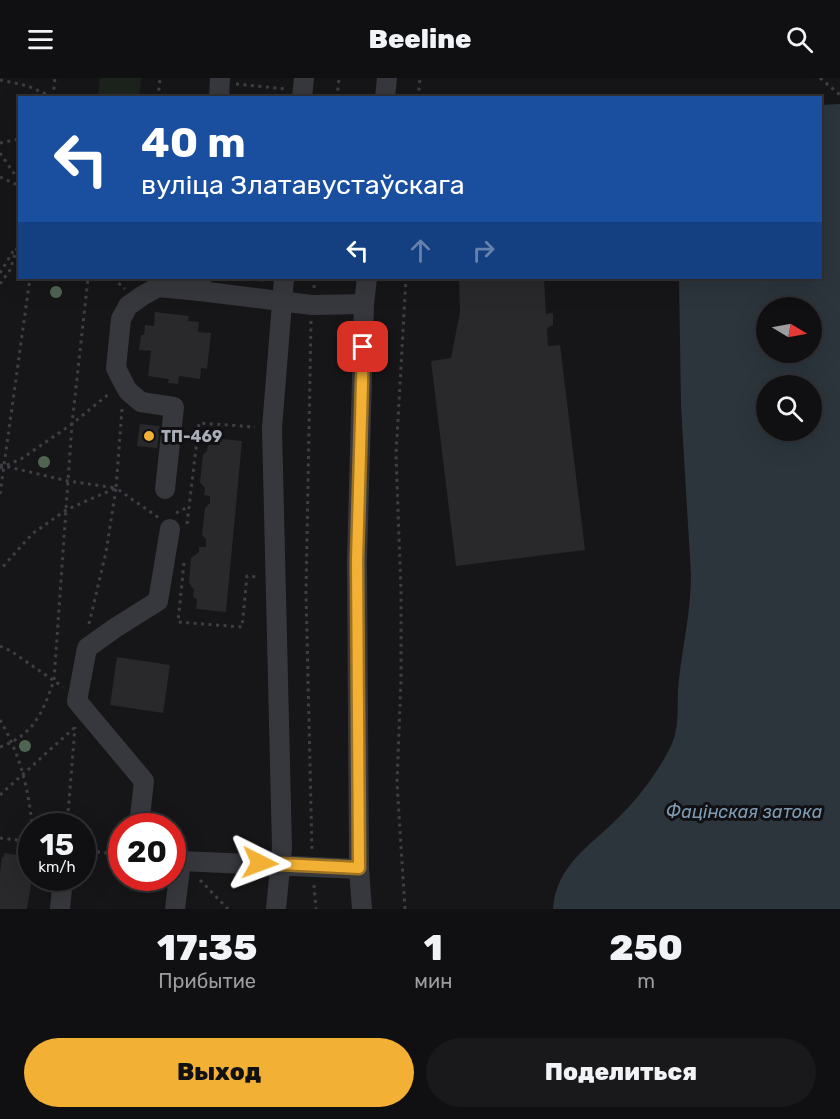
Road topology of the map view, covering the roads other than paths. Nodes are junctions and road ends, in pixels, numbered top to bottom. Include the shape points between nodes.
1 (304, 78) edge
2 (387, 78) edge
3 (296, 95) edge
4 (385, 96) edge
5 (284, 279) edge
6 (367, 279) edge
7 (201, 284) edge
8 (282, 302) junction
9 (364, 304) junction
10 (165, 489) dead end
11 (178, 529) road end
12 (140, 813) edge
13 (186, 859) edge
14 (280, 864) junction
15 (359, 868) junction
16 (62, 891) edge
17 (176, 891) edge
18 (60, 909) edge
19 (175, 909) edge
20 (276, 909) edge
21 (362, 909) edge

1 - 3 street
2 - 4 street
5 - 8 street
6 - 9 street
7 - 8 street
7 - 10 street via 158,287 128,306 121,319 116,368 125,387 141,402 174,407
8 - 9 street
8 - 14 street via 272,428
9 - 15 street via 357,560
11 - 12 street via 158,601 87,648 77,701 144,781
13 - 14 street
14 - 15 street
14 - 20 street
15 - 21 street
16 - 18 street
17 - 19 street

